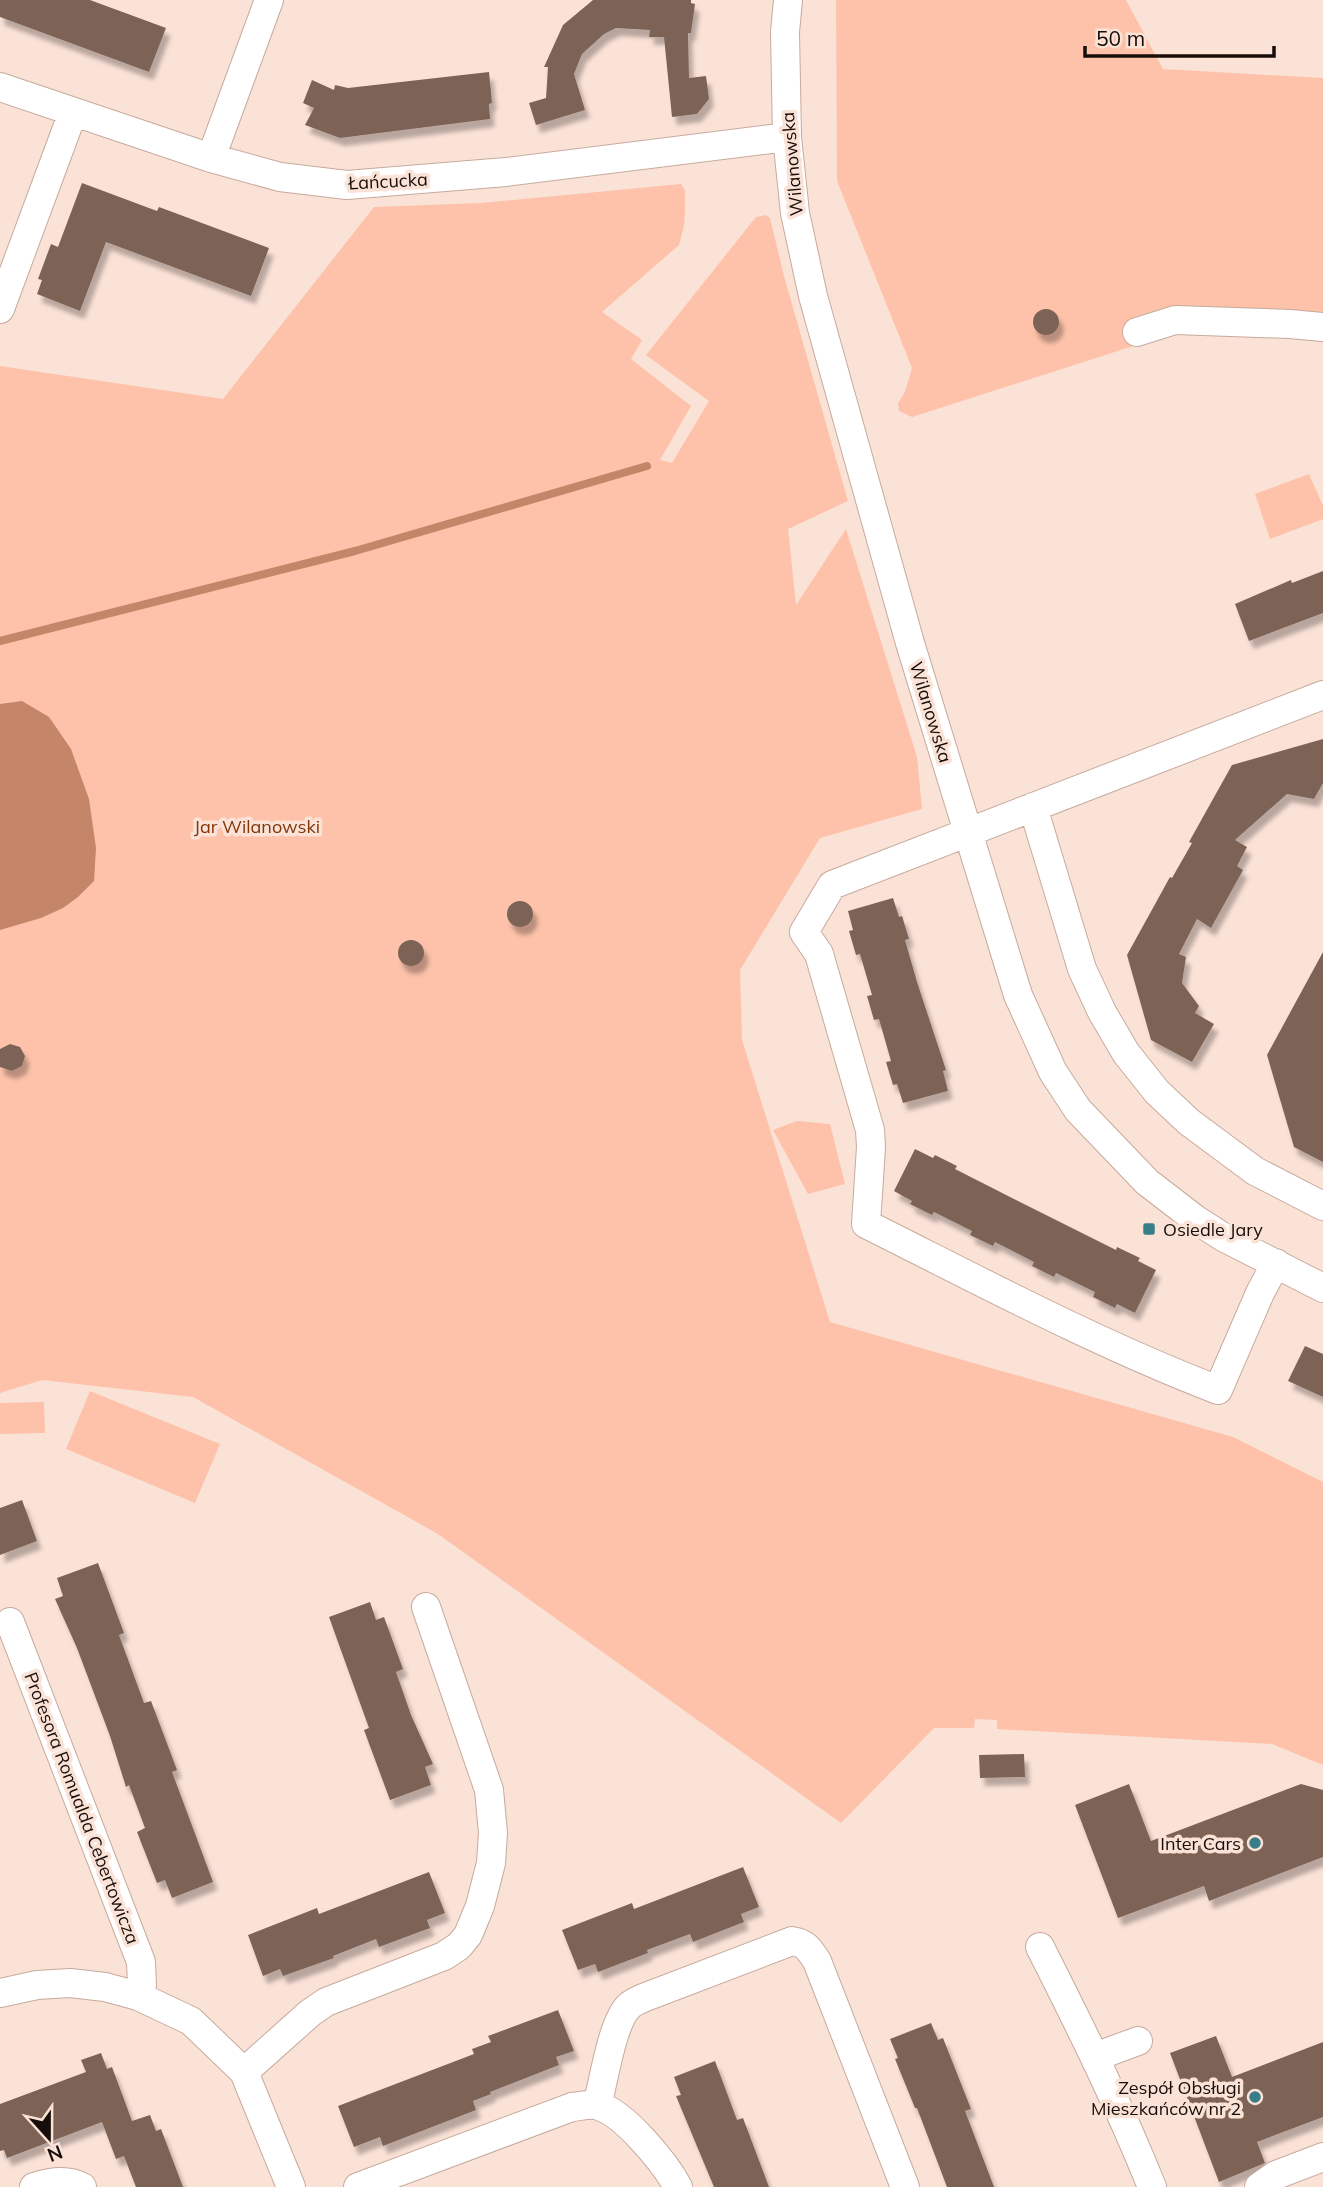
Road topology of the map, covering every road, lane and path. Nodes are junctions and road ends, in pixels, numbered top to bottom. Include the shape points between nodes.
1 (270, 0) edge
2 (788, 0) edge
3 (0, 87) edge
4 (73, 112) junction
5 (787, 137) junction
6 (211, 158) junction
7 (0, 309) edge
8 (1323, 327) edge
9 (1137, 332) dead end
10 (1323, 695) edge
11 (1033, 807) junction
12 (968, 832) junction
13 (1323, 1206) edge
14 (1276, 1263) junction
15 (1323, 1288) edge
16 (426, 1607) dead end
17 (10, 1622) dead end
18 (1040, 1947) dead end
19 (0, 1993) edge
20 (138, 1996) junction
21 (1138, 2041) dead end
22 (1095, 2057) junction
23 (244, 2072) junction
24 (597, 2105) junction
25 (1323, 2157) edge
26 (34, 2187) edge
27 (82, 2187) edge
28 (290, 2187) edge
29 (358, 2187) edge
30 (678, 2187) edge
31 (905, 2187) edge
32 (1152, 2187) edge
33 (1259, 2187) edge

1 - 6 street
2 - 5 street, Wilanowska
3 - 4 street, Łańcucka
4 - 6 street, Łańcucka
4 - 7 street
5 - 6 street, Łańcucka via 506,172 347,185 280,177
5 - 12 street, Wilanowska via 795,212 813,296
8 - 9 street via 1175,320
10 - 11 street
11 - 12 street
11 - 13 street via 1082,968 1126,1053 1189,1122 1255,1171
12 - 14 street, Wilanowska via 1018,995 1054,1072 1078,1110 1147,1182 1223,1237
12 - 14 street via 832,885 804,932 819,954 870,1130 866,1224 1152,1365 1217,1390
14 - 15 street, Wilanowska
16 - 23 street via 489,1790 494,1846 480,1906 468,1935 444,1956 326,2002
17 - 20 street, Profesora Romualda Cebertowicza via 141,1962
18 - 22 street
19 - 20 street via 70,1983
20 - 23 street via 191,2021
21 - 22 street
22 - 32 street
23 - 28 street
24 - 29 street via 572,2106
24 - 30 street via 631,2128
24 - 31 street via 621,2017 630,2005 792,1941 803,1943 817,1961
25 - 33 street via 1276,2175
26 - 27 street via 57,2182

